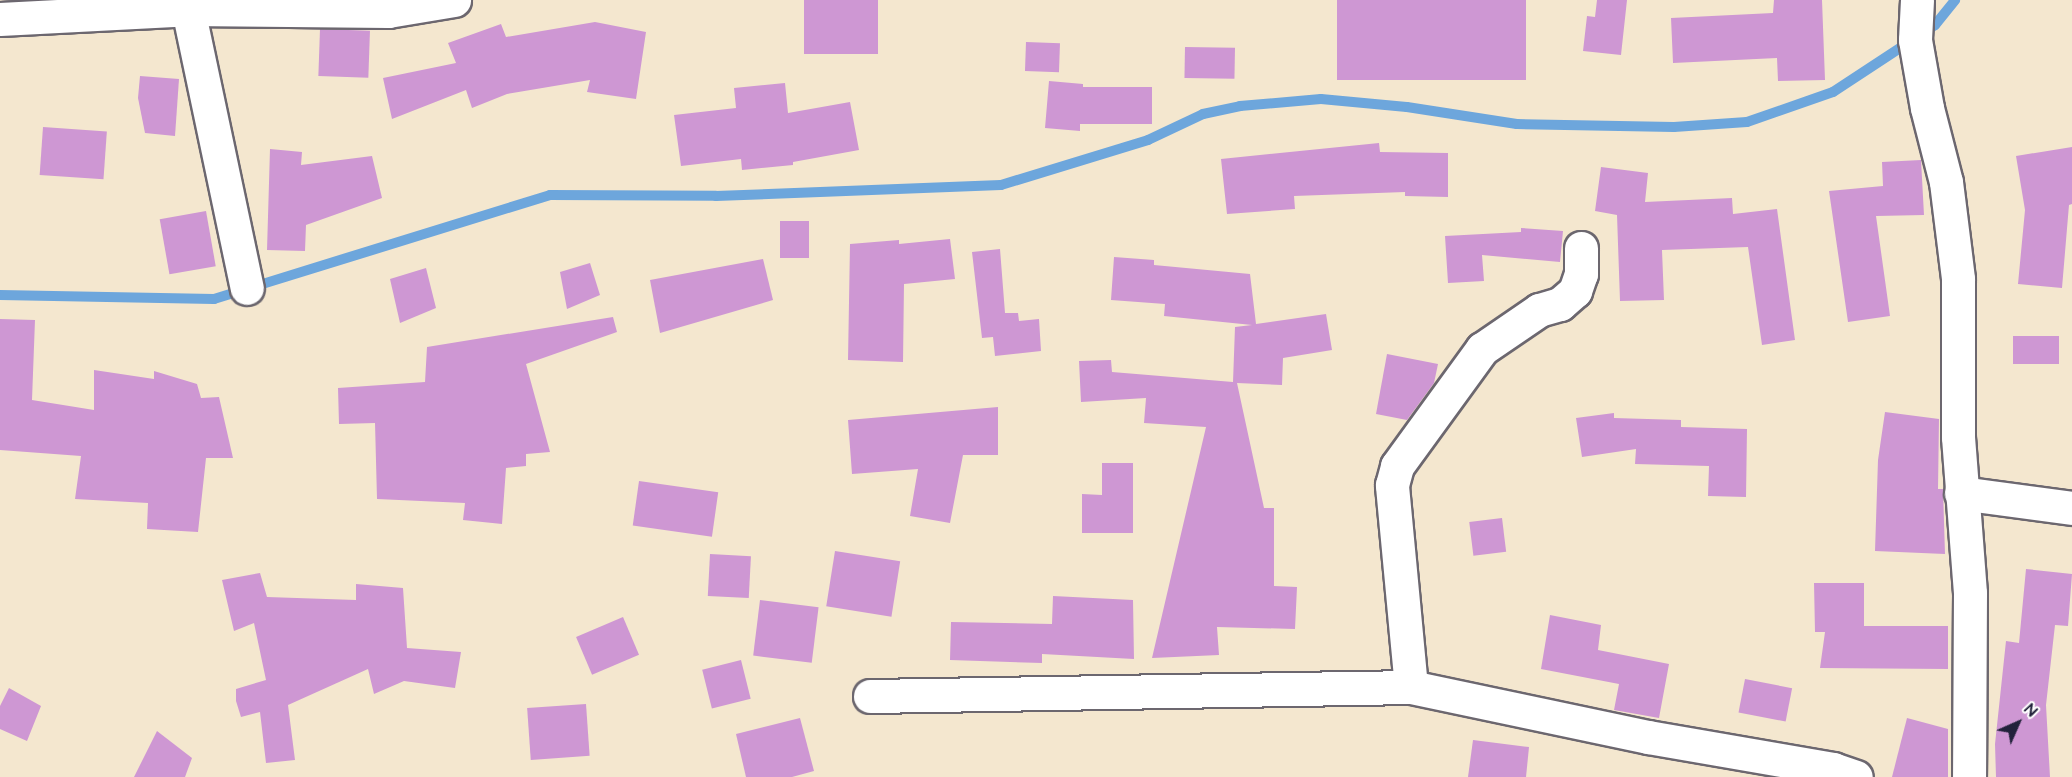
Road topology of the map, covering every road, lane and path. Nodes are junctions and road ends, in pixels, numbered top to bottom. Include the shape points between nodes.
1 (453, 0) edge
2 (1917, 0) edge
3 (188, 9) junction
4 (0, 19) edge
5 (1581, 248) dead end
6 (247, 288) dead end
7 (1961, 493) junction
8 (2072, 507) edge
9 (1411, 687) junction
10 (870, 696) dead end
11 (1856, 777) edge
12 (1969, 777) edge

1 - 3 street via 388,11
2 - 7 street via 1915,40 1926,108 1946,182 1954,243
3 - 4 street
3 - 6 street
5 - 9 street via 1581,274 1575,291 1560,304 1539,310 1482,349 1397,466 1392,485
7 - 8 street
7 - 12 street via 1970,593
9 - 10 street
9 - 11 street via 1648,737 1833,769

